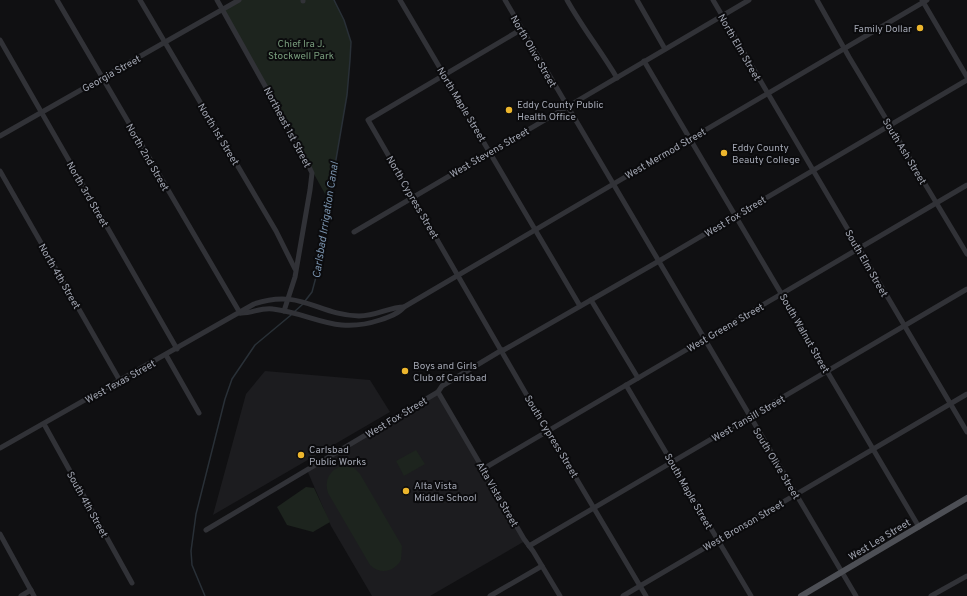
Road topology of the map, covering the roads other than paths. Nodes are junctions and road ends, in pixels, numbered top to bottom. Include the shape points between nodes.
1 (57, 0) edge
2 (140, 0) edge
3 (217, 0) edge
4 (239, 0) edge
5 (400, 0) edge
6 (505, 0) edge
7 (567, 0) edge
8 (637, 0) edge
9 (714, 0) edge
10 (749, 0) edge
11 (817, 0) edge
12 (924, 1) edge
13 (222, 9) junction
14 (722, 15) junction
15 (522, 29) junction
16 (0, 40) edge
17 (165, 42) junction
18 (844, 48) junction
19 (665, 49) junction
20 (644, 62) junction
21 (444, 75) junction
22 (103, 78) junction
23 (617, 78) junction
24 (967, 79) edge
25 (768, 94) junction
26 (567, 107) junction
27 (41, 112) junction
28 (890, 126) junction
29 (0, 136) edge
30 (690, 139) junction
31 (490, 152) junction
32 (814, 170) junction
33 (1, 174) edge
34 (613, 184) junction
35 (967, 184) edge
36 (413, 197) junction
37 (936, 203) junction
38 (736, 216) junction
39 (535, 230) junction
40 (354, 232) dead end
41 (859, 248) junction
42 (967, 254) edge
43 (659, 261) junction
44 (295, 269) junction
45 (457, 276) junction
46 (967, 289) edge
47 (782, 294) junction
48 (291, 299) junction
49 (591, 300) junction
50 (404, 306) junction
51 (580, 306) junction
52 (284, 311) junction
53 (240, 313) junction
54 (905, 326) junction
55 (704, 339) junction
56 (177, 349) junction
57 (502, 350) junction
58 (166, 355) junction
59 (827, 371) junction
60 (638, 378) junction
61 (120, 381) junction
62 (626, 385) junction
63 (438, 392) junction
64 (967, 394) edge
65 (950, 404) junction
66 (199, 413) dead end
67 (749, 417) junction
68 (44, 424) junction
69 (548, 431) junction
70 (967, 432) edge
71 (0, 448) edge
72 (874, 448) junction
73 (672, 462) junction
74 (483, 469) junction
75 (796, 495) junction
76 (967, 498) edge
77 (594, 508) junction
78 (919, 527) junction
79 (206, 530) dead end
80 (0, 534) edge
81 (718, 540) junction
82 (529, 546) junction
83 (542, 566) junction
84 (842, 572) junction
85 (967, 576) edge
86 (132, 583) dead end
87 (640, 586) junction
88 (31, 590) junction
89 (21, 596) edge
90 (34, 596) edge
91 (490, 596) edge
92 (560, 596) edge
93 (623, 596) edge
94 (646, 596) edge
95 (751, 596) edge
96 (801, 596) edge
97 (856, 596) edge
98 (931, 596) edge

1 - 22 street, North 2nd Street
2 - 17 street, North 1st Street
3 - 13 street, Northeast 1st Street
4 - 13 street, Georgia Street
5 - 21 street, North Maple Street
6 - 15 street, North Olive Street
7 - 23 street
8 - 19 street
9 - 14 street, North Elm Street
10 - 14 street, West Stevens Street
11 - 18 street, South Ash Street
12 - 18 street, West Mermod Street
12 - 24 street
13 - 17 street, Georgia Street
13 - 44 street, Northeast 1st Street via 311,171 310,190
14 - 19 street, West Stevens Street
14 - 25 street, North Elm Street
15 - 21 street
15 - 26 street, North Olive Street
16 - 27 street, North 3rd Street
17 - 22 street, Georgia Street
17 - 44 street, North 1st Street via 276,231
18 - 25 street, West Mermod Street
18 - 28 street, South Ash Street
19 - 20 street, West Stevens Street
20 - 23 street, West Stevens Street
20 - 30 street, South Walnut Street
21 - 31 street, North Maple Street
21 - 36 street, North Cypress Street via 368,120
22 - 27 street, Georgia Street
22 - 53 street, North 2nd Street
23 - 26 street, West Stevens Street
24 - 28 street, West Fox Street
25 - 30 street, West Mermod Street
25 - 32 street, South Elm Street
26 - 31 street, West Stevens Street
26 - 34 street, North Olive Street
27 - 29 street, Georgia Street
27 - 56 street, North 3rd Street
28 - 32 street, West Fox Street
28 - 37 street, South Ash Street
30 - 34 street, West Mermod Street
30 - 38 street, South Walnut Street
31 - 36 street, West Stevens Street
31 - 39 street, North Maple Street
32 - 38 street, West Fox Street
32 - 41 street, South Elm Street
33 - 61 street, North 4th Street
34 - 39 street, West Mermod Street
34 - 43 street, South Olive Street
35 - 37 street, West Greene Street
36 - 40 street, West Stevens Street
36 - 45 street, North Cypress Street
37 - 41 street, West Greene Street
37 - 42 street, South Ash Street
38 - 43 street, West Fox Street
38 - 47 street, South Walnut Street
39 - 45 street, West Mermod Street
39 - 51 street
41 - 47 street, West Greene Street
41 - 54 street, South Elm Street
43 - 49 street, West Fox Street
43 - 55 street, South Olive Street
44 - 48 street, Northeast 1st Street
45 - 50 street, West Mermod Street
45 - 57 street, South Cypress Street
46 - 54 street, West Tansill Street
47 - 55 street, West Greene Street
47 - 59 street, South Walnut Street
48 - 50 street, West Texas Street via 342,314 360,316 383,313
48 - 52 street, Northeast 1st Street
48 - 53 street, West Texas Street via 259,303 243,309
49 - 51 street, West Fox Street
49 - 60 street
50 - 52 street, West Texas Street via 400,312 386,318 353,325 324,322
51 - 57 street, West Fox Street
52 - 53 street, West Texas Street via 268,308
53 - 56 street, West Texas Street
54 - 59 street, West Tansill Street
54 - 65 street, South Elm Street
55 - 60 street, West Greene Street
55 - 67 street, South Olive Street
56 - 58 street, West Texas Street
57 - 63 street, West Fox Street via 442,386
57 - 69 street, South Cypress Street
58 - 61 street, West Texas Street
58 - 66 street
59 - 67 street, West Tansill Street
59 - 72 street, South Walnut Street
60 - 62 street, West Greene Street
61 - 68 street, West Texas Street
62 - 69 street, West Greene Street
62 - 73 street, South Maple Street
63 - 74 street, Alta Vista Street
63 - 79 street, West Fox Street
64 - 65 street, West Bronson Street
65 - 70 street, South Elm Street
65 - 72 street, West Bronson Street
67 - 73 street, West Tansill Street
67 - 75 street, South Olive Street
68 - 71 street, West Texas Street
68 - 86 street, South 4th Street
69 - 74 street, West Greene Street
69 - 77 street, South Cypress Street
72 - 75 street, West Bronson Street
72 - 78 street, South Walnut Street
73 - 77 street, West Tansill Street
73 - 81 street, South Maple Street
74 - 82 street, Alta Vista Street
75 - 81 street, West Bronson Street
75 - 84 street, South Olive Street
76 - 78 main road, West Lea Street
77 - 82 street, West Tansill Street
77 - 87 street, South Cypress Street
78 - 84 main road, West Lea Street
80 - 88 street
81 - 87 street, West Bronson Street
81 - 95 street, South Maple Street
82 - 83 street, Alta Vista Street
83 - 91 street
83 - 92 street, Alta Vista Street
84 - 96 main road, West Lea Street
84 - 97 street, South Olive Street
85 - 98 street
87 - 93 street, West Bronson Street
87 - 94 street, South Cypress Street
88 - 89 street
88 - 90 street

